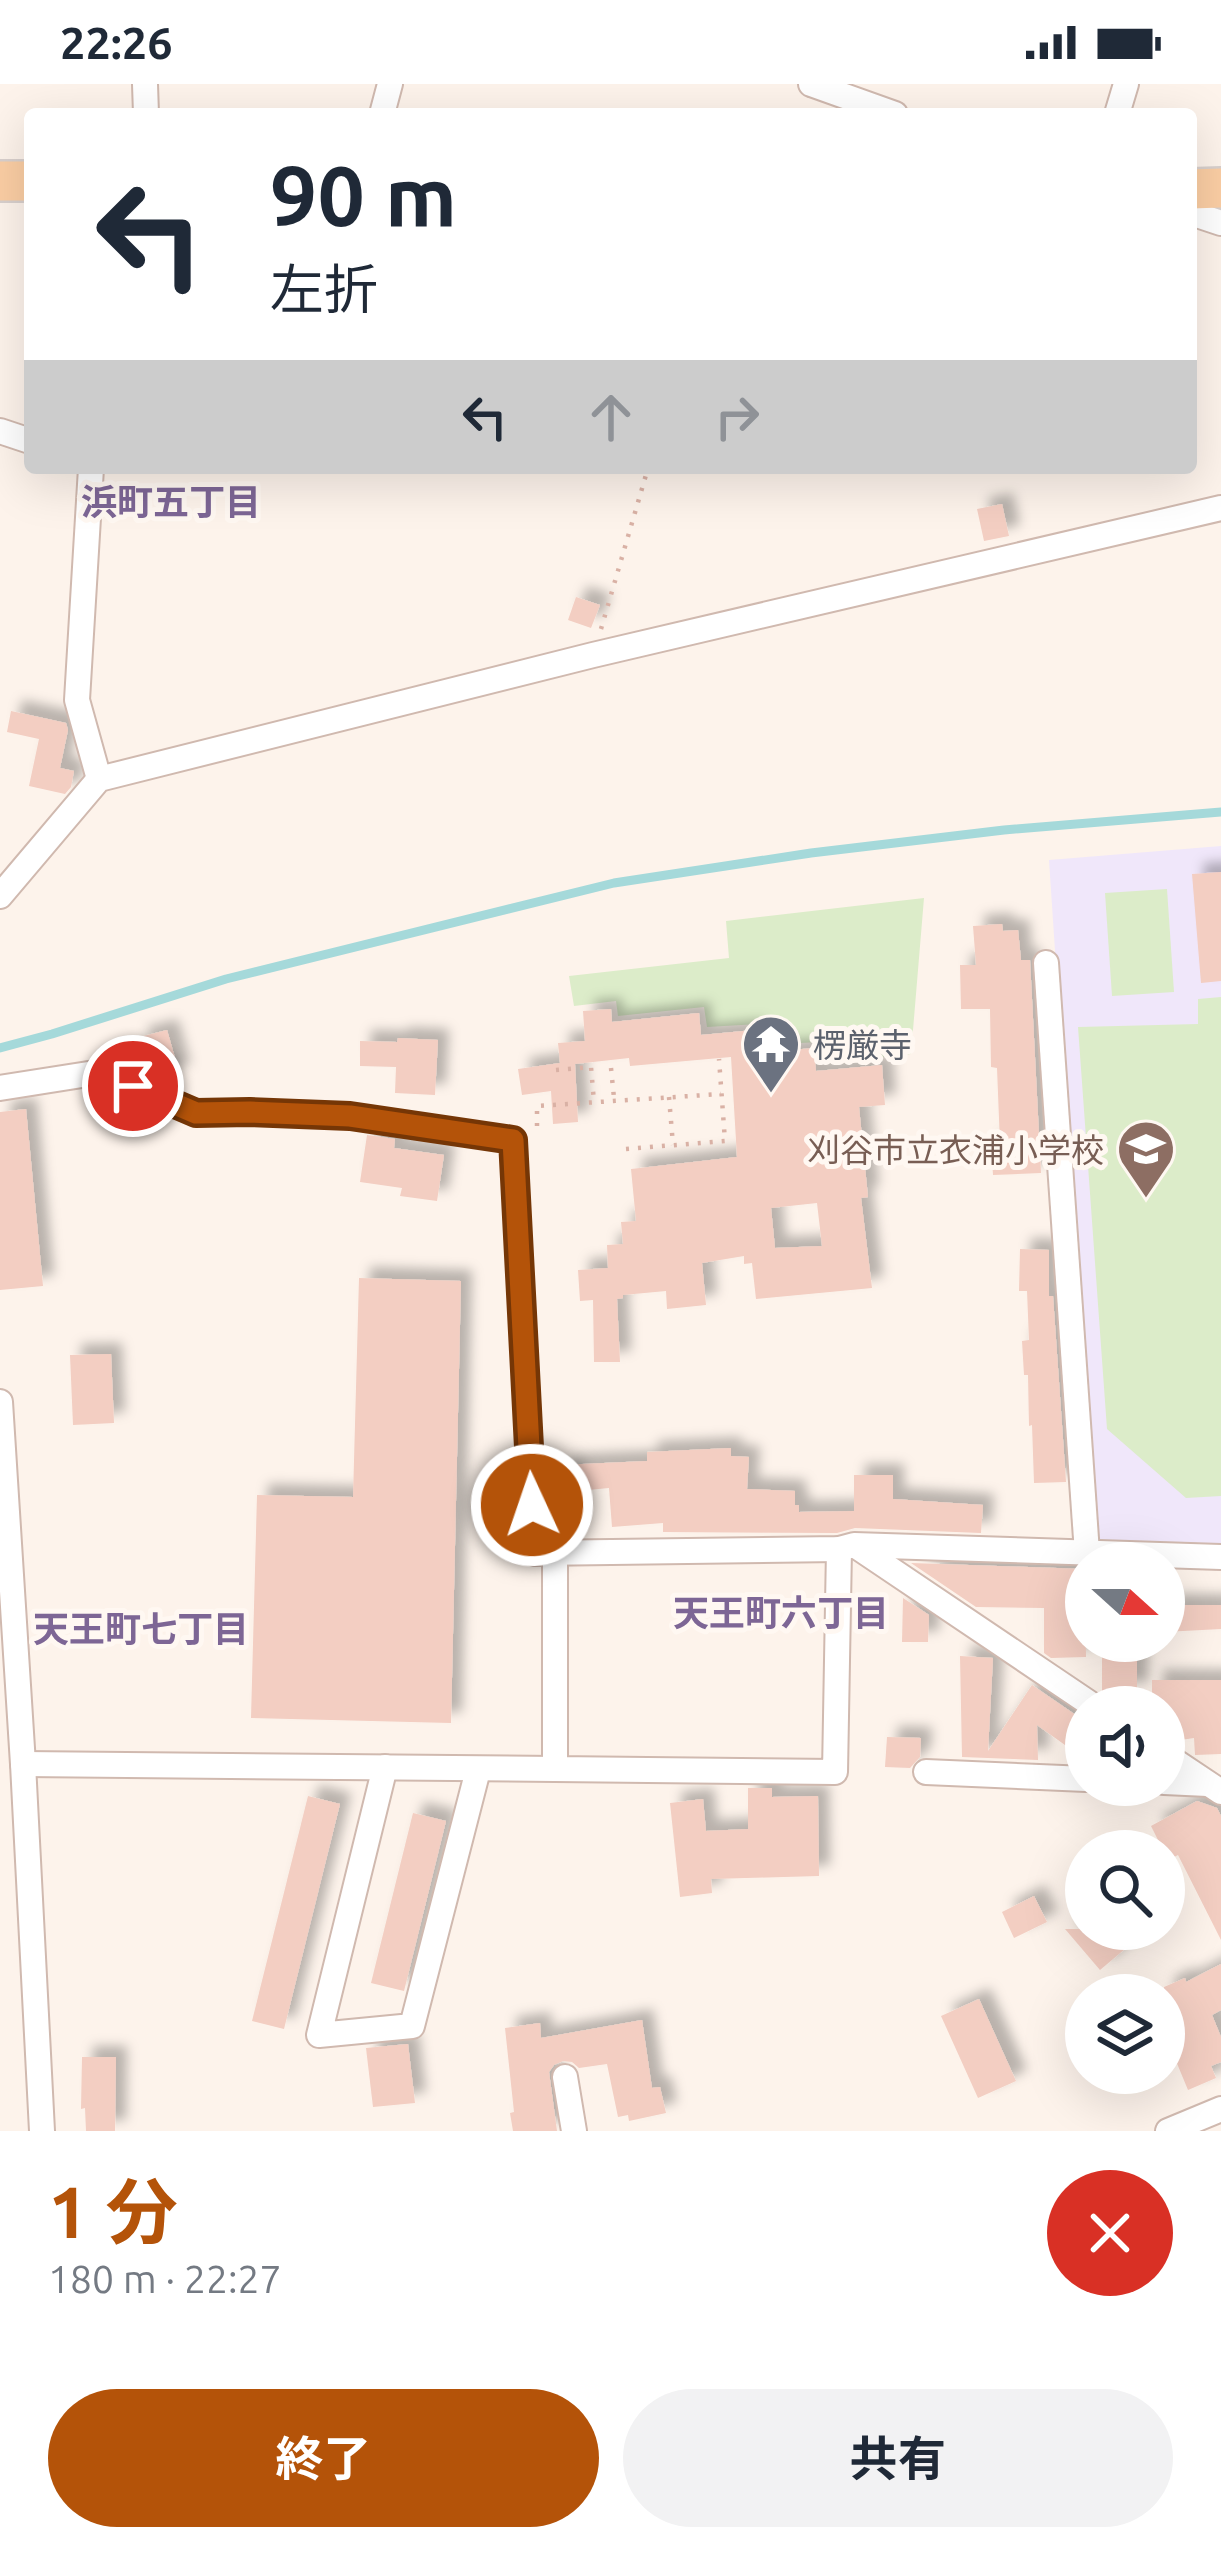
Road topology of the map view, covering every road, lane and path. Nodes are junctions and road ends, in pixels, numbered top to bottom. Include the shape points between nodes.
1 (811, 84) edge
2 (878, 108) edge
3 (91, 474) edge
4 (646, 474) edge
5 (1221, 508) edge
6 (593, 655) junction
7 (99, 779) junction
8 (0, 896) edge
9 (1046, 963) dead end
10 (719, 1059) dead end
11 (611, 1068) dead end
12 (556, 1070) dead end
13 (0, 1088) edge
14 (721, 1094) junction
15 (669, 1097) junction
16 (614, 1101) junction
17 (594, 1102) junction
18 (537, 1129) dead end
19 (673, 1145) junction
20 (626, 1149) dead end
21 (0, 1402) edge
22 (1086, 1542) edge
23 (846, 1547) junction
24 (1065, 1552) edge
25 (555, 1553) junction
26 (1185, 1557) edge
27 (1221, 1558) edge
28 (1065, 1688) edge
29 (23, 1764) junction
30 (386, 1768) junction
31 (1185, 1768) edge
32 (555, 1769) junction
33 (478, 1770) junction
34 (926, 1772) dead end
35 (1065, 1778) edge
36 (1185, 1784) edge
37 (1215, 1788) edge
38 (565, 2077) dead end
39 (1221, 2109) edge
40 (43, 2131) edge
41 (574, 2131) edge
42 (1168, 2131) edge

1 - 2 street
3 - 7 street via 77,700
4 - 6 path
5 - 6 street
6 - 7 street
7 - 8 street
9 - 22 street
10 - 14 path
11 - 16 path
12 - 17 path via 591,1066
13 - 25 street via 101,1072 196,1113 350,1116 513,1140 535,1553
14 - 15 path
14 - 19 path via 725,1141
15 - 16 path
15 - 19 path
16 - 17 path
17 - 18 path via 537,1106
19 - 20 path
21 - 29 street
23 - 24 street
23 - 25 street
23 - 28 street
23 - 32 street via 835,1772
25 - 32 street
26 - 27 street
29 - 30 street
29 - 40 street
30 - 33 street
30 - 33 street via 319,2035 412,2026
31 - 37 street
32 - 33 street
34 - 35 street
36 - 37 street
38 - 41 street
39 - 42 street

